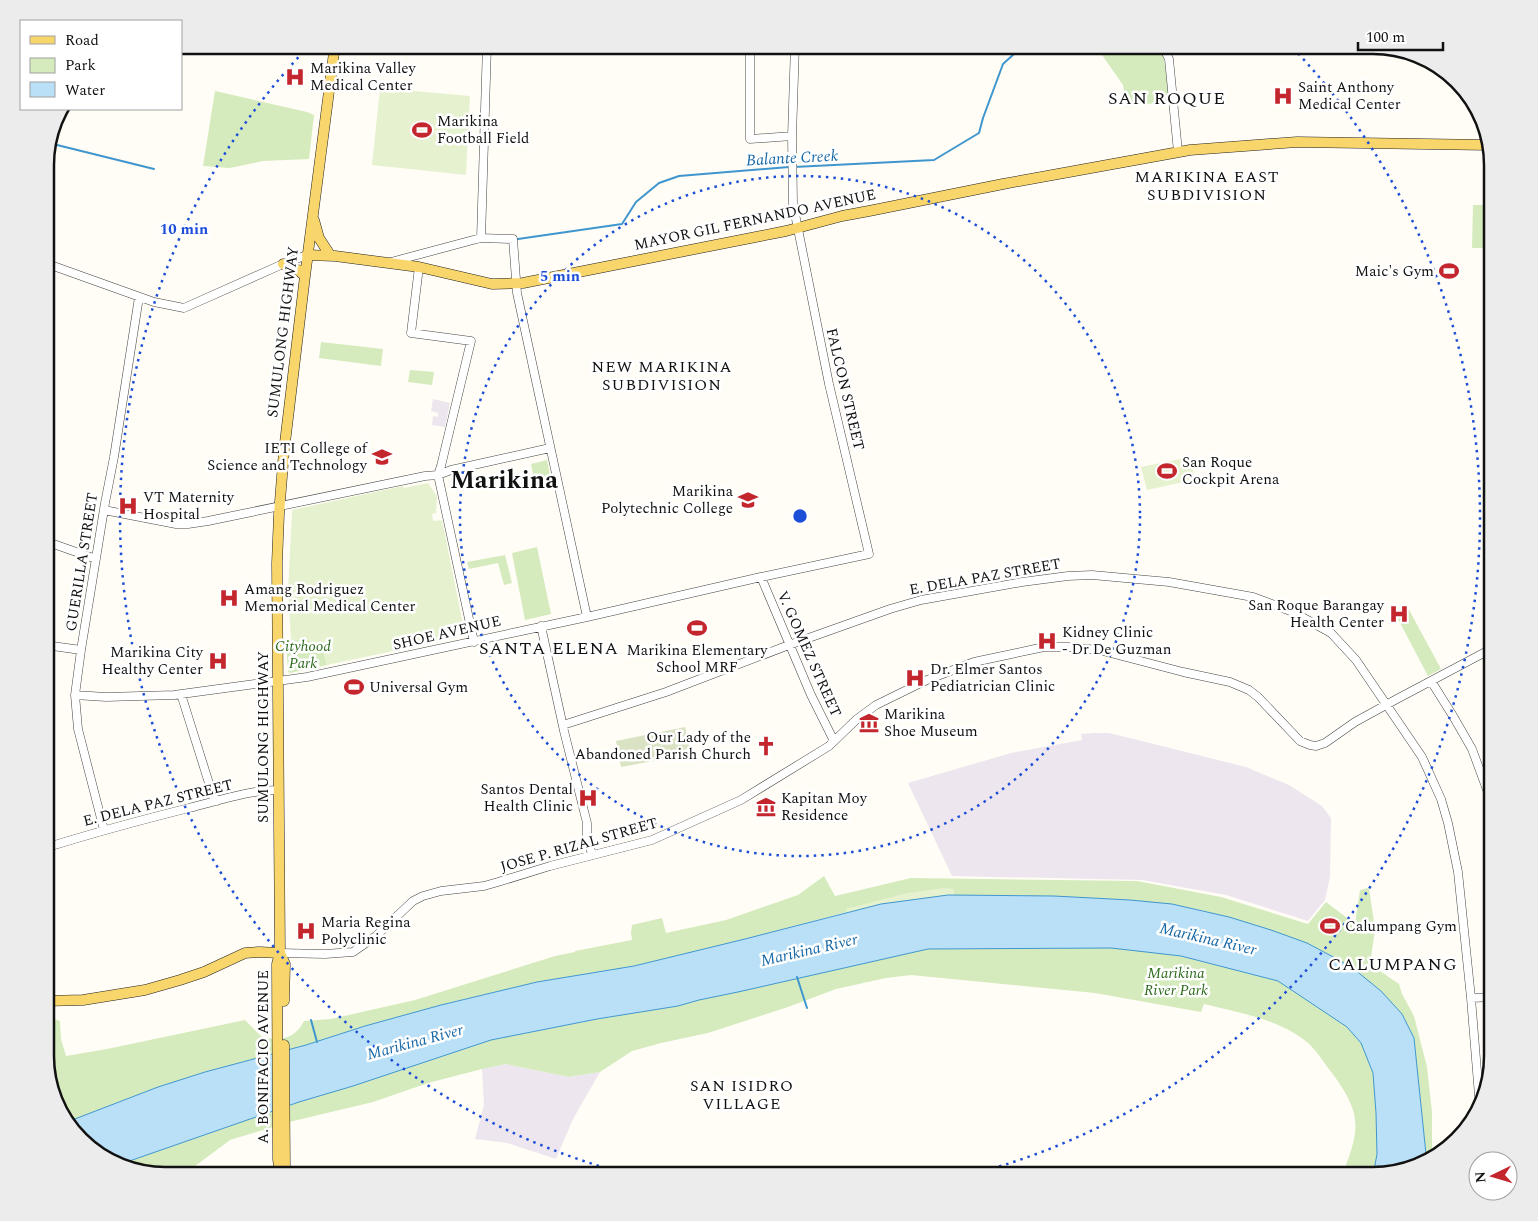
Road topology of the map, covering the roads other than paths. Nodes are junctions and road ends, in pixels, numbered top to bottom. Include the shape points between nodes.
1 (334, 54) edge
2 (487, 54) edge
3 (750, 54) edge
4 (796, 54) edge
5 (1166, 54) edge
6 (792, 136) junction
7 (1482, 145) edge
8 (1178, 152) junction
9 (313, 211) junction
10 (798, 228) junction
11 (481, 238) junction
12 (307, 255) junction
13 (330, 255) junction
14 (389, 262) junction
15 (283, 264) junction
16 (54, 266) edge
17 (419, 267) junction
18 (305, 276) junction
19 (515, 284) junction
20 (139, 297) junction
21 (550, 448) junction
22 (438, 475) junction
23 (280, 506) junction
24 (104, 510) junction
25 (54, 544) edge
26 (869, 554) joint
27 (96, 559) junction
28 (760, 576) junction
29 (587, 617) junction
30 (541, 626) junction
31 (474, 642) junction
32 (789, 645) junction
33 (54, 646) edge
34 (81, 650) junction
35 (1484, 653) edge
36 (1431, 681) junction
37 (278, 682) junction
38 (181, 694) junction
39 (76, 695) junction
40 (1386, 705) junction
41 (563, 725) junction
42 (834, 741) junction
43 (1484, 782) edge
44 (279, 790) junction
45 (218, 801) junction
46 (104, 830) junction
47 (54, 845) edge
48 (592, 855) junction
49 (280, 953) junction
50 (1484, 997) edge
51 (1471, 998) junction
52 (54, 1001) edge
53 (1479, 1090) edge
54 (282, 1167) edge

1 - 9 main road, SUMULONG HIGHWAY
2 - 11 street
3 - 6 street via 750,139
4 - 6 street, FALCON STREET
5 - 8 street
6 - 10 street, FALCON STREET via 793,204
7 - 8 main road, MAYOR GIL FERNANDO AVENUE via 1297,142
8 - 10 main road, MAYOR GIL FERNANDO AVENUE via 851,214
9 - 12 main road, SUMULONG HIGHWAY
9 - 13 main road via 319,238
10 - 19 main road, MAYOR GIL FERNANDO AVENUE
10 - 26 street, FALCON STREET via 829,384
11 - 14 street
11 - 19 street via 513,239
12 - 13 main road, MAYOR GIL FERNANDO AVENUE
12 - 15 street, MAYOR GIL FERNANDO AVENUE
12 - 18 main road, SUMULONG HIGHWAY
13 - 14 main road, MAYOR GIL FERNANDO AVENUE
14 - 17 main road, MAYOR GIL FERNANDO AVENUE
15 - 18 main road
15 - 20 street, MAYOR GIL FERNANDO AVENUE via 184,308
16 - 20 street, MAYOR GIL FERNANDO AVENUE
17 - 19 main road, MAYOR GIL FERNANDO AVENUE via 492,284
17 - 22 street via 411,333 471,341
18 - 23 main road, SUMULONG HIGHWAY
19 - 21 street
20 - 24 street, GUERILLA STREET
21 - 22 street
21 - 29 street
22 - 23 street
22 - 31 street
23 - 24 street via 188,524
23 - 37 main road, SUMULONG HIGHWAY
24 - 27 street, GUERILLA STREET
25 - 27 street
26 - 28 street, SHOE AVENUE
27 - 34 street, GUERILLA STREET
28 - 29 street, SHOE AVENUE
28 - 32 street, V. GOMEZ STREET
29 - 30 street, SHOE AVENUE
30 - 31 street, SHOE AVENUE
30 - 41 street
31 - 37 street, SHOE AVENUE
32 - 40 street, E. DELA PAZ STREET via 921,600 991,587 1092,575 1169,582 1253,597 1293,612 1331,633 1356,660
32 - 41 street, E. DELA PAZ STREET via 666,692
32 - 42 street, V. GOMEZ STREET
33 - 34 street
34 - 39 street, GUERILLA STREET
35 - 36 street, JOSE P. RIZAL STREET
36 - 40 street, JOSE P. RIZAL STREET
36 - 43 street via 1472,749
37 - 38 street, SHOE AVENUE
37 - 44 main road, SUMULONG HIGHWAY
38 - 39 street, SHOE AVENUE
38 - 45 street via 213,796
39 - 46 street, GUERILLA STREET via 78,729
40 - 42 street, JOSE P. RIZAL STREET via 1323,745 1312,746 1300,741 1258,697 1239,685 1099,650 1044,647 974,662 927,680 876,704
40 - 51 street via 1422,757 1448,823 1458,872
41 - 48 street via 588,823
42 - 48 street, JOSE P. RIZAL STREET via 741,800 652,840
44 - 45 street, E. DELA PAZ STREET
44 - 49 main road, SUMULONG HIGHWAY
45 - 46 street, E. DELA PAZ STREET
46 - 47 street, E. DELA PAZ STREET
48 - 49 street, JOSE P. RIZAL STREET via 484,886 423,896 353,952
49 - 52 main road via 245,953 204,972 145,990 83,1000
49 - 54 main road, A. BONIFACIO AVENUE via 284,1012
50 - 51 street
51 - 53 street

